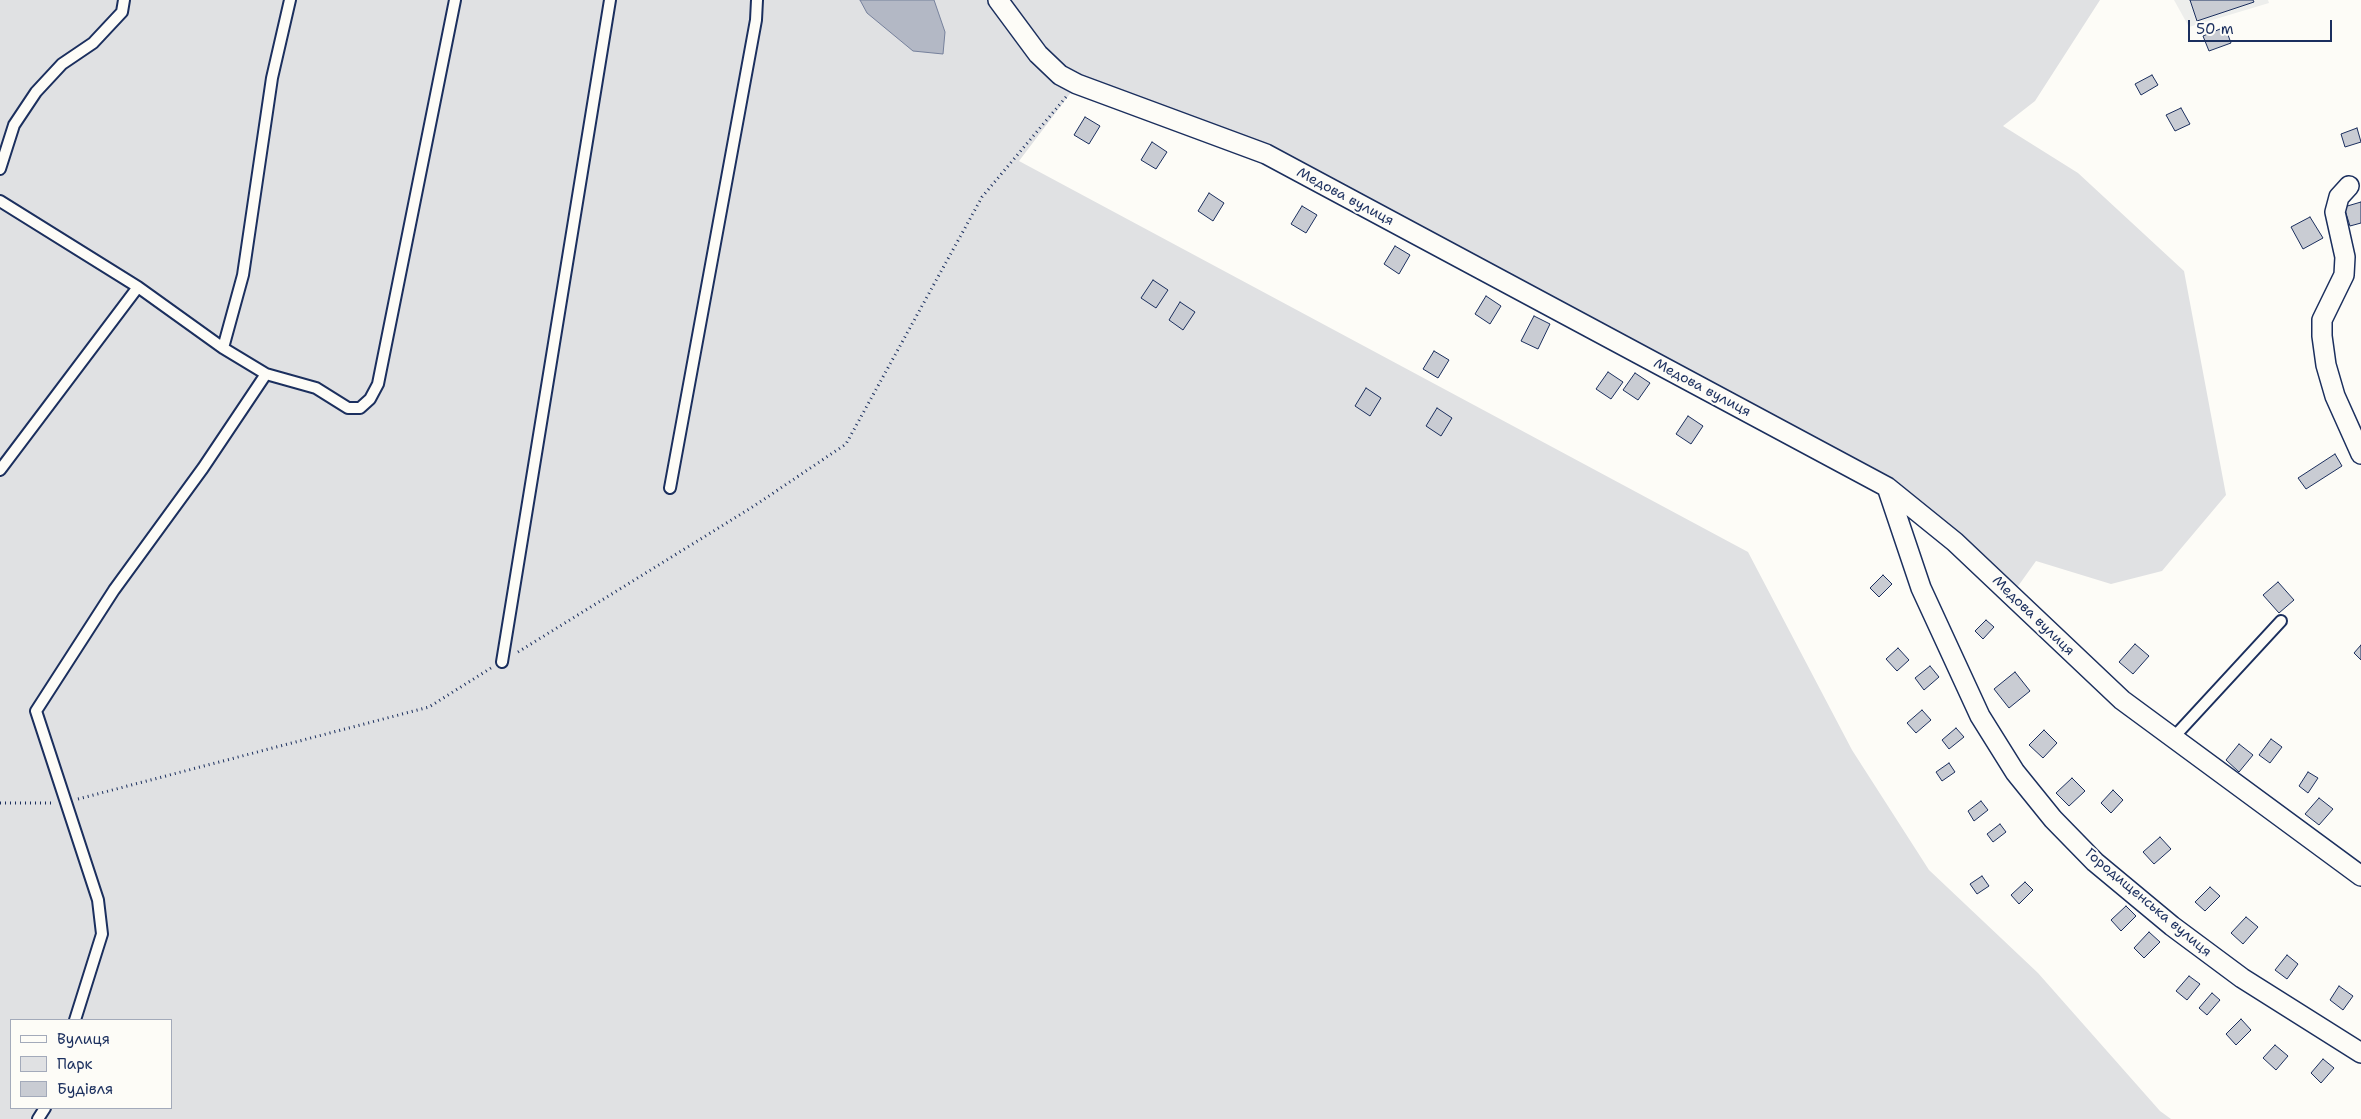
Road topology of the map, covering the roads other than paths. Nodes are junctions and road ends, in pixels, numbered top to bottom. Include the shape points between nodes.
1 (124, 0) edge
2 (290, 0) edge
3 (455, 0) edge
4 (610, 0) edge
5 (757, 0) edge
6 (998, 0) edge
7 (2, 157) edge
8 (0, 169) edge
9 (2349, 186) dead end
10 (0, 201) edge
11 (138, 287) junction
12 (223, 348) junction
13 (266, 374) junction
14 (2361, 454) edge
15 (0, 470) edge
16 (1887, 487) junction
17 (670, 488) dead end
18 (2281, 621) dead end
19 (502, 662) road end
20 (2173, 738) junction
21 (2358, 868) edge
22 (75, 1019) edge
23 (2361, 1053) edge

1 - 7 lane via 122,12 93,43 62,64 36,92 14,125
2 - 12 lane via 272,78 243,275
3 - 13 lane via 378,384 370,400 360,408 348,408 316,388
4 - 19 lane
5 - 17 lane via 756,20
6 - 16 street, Медова вулиця via 1038,54 1060,75 1266,154
7 - 8 lane
9 - 14 street via 2338,197 2335,212 2345,257 2344,275 2322,320 2322,336 2335,396
10 - 11 lane
11 - 12 lane
11 - 15 lane
12 - 13 lane
13 - 22 lane via 203,468 114,590 36,712 98,900 102,934
16 - 20 street, Медова вулиця via 1955,542 2122,700
16 - 23 street, Городищенська вулиця via 1921,588 1980,716 2015,772 2053,819 2096,862 2172,926 2242,978
18 - 20 lane
20 - 21 street, Медова вулиця

